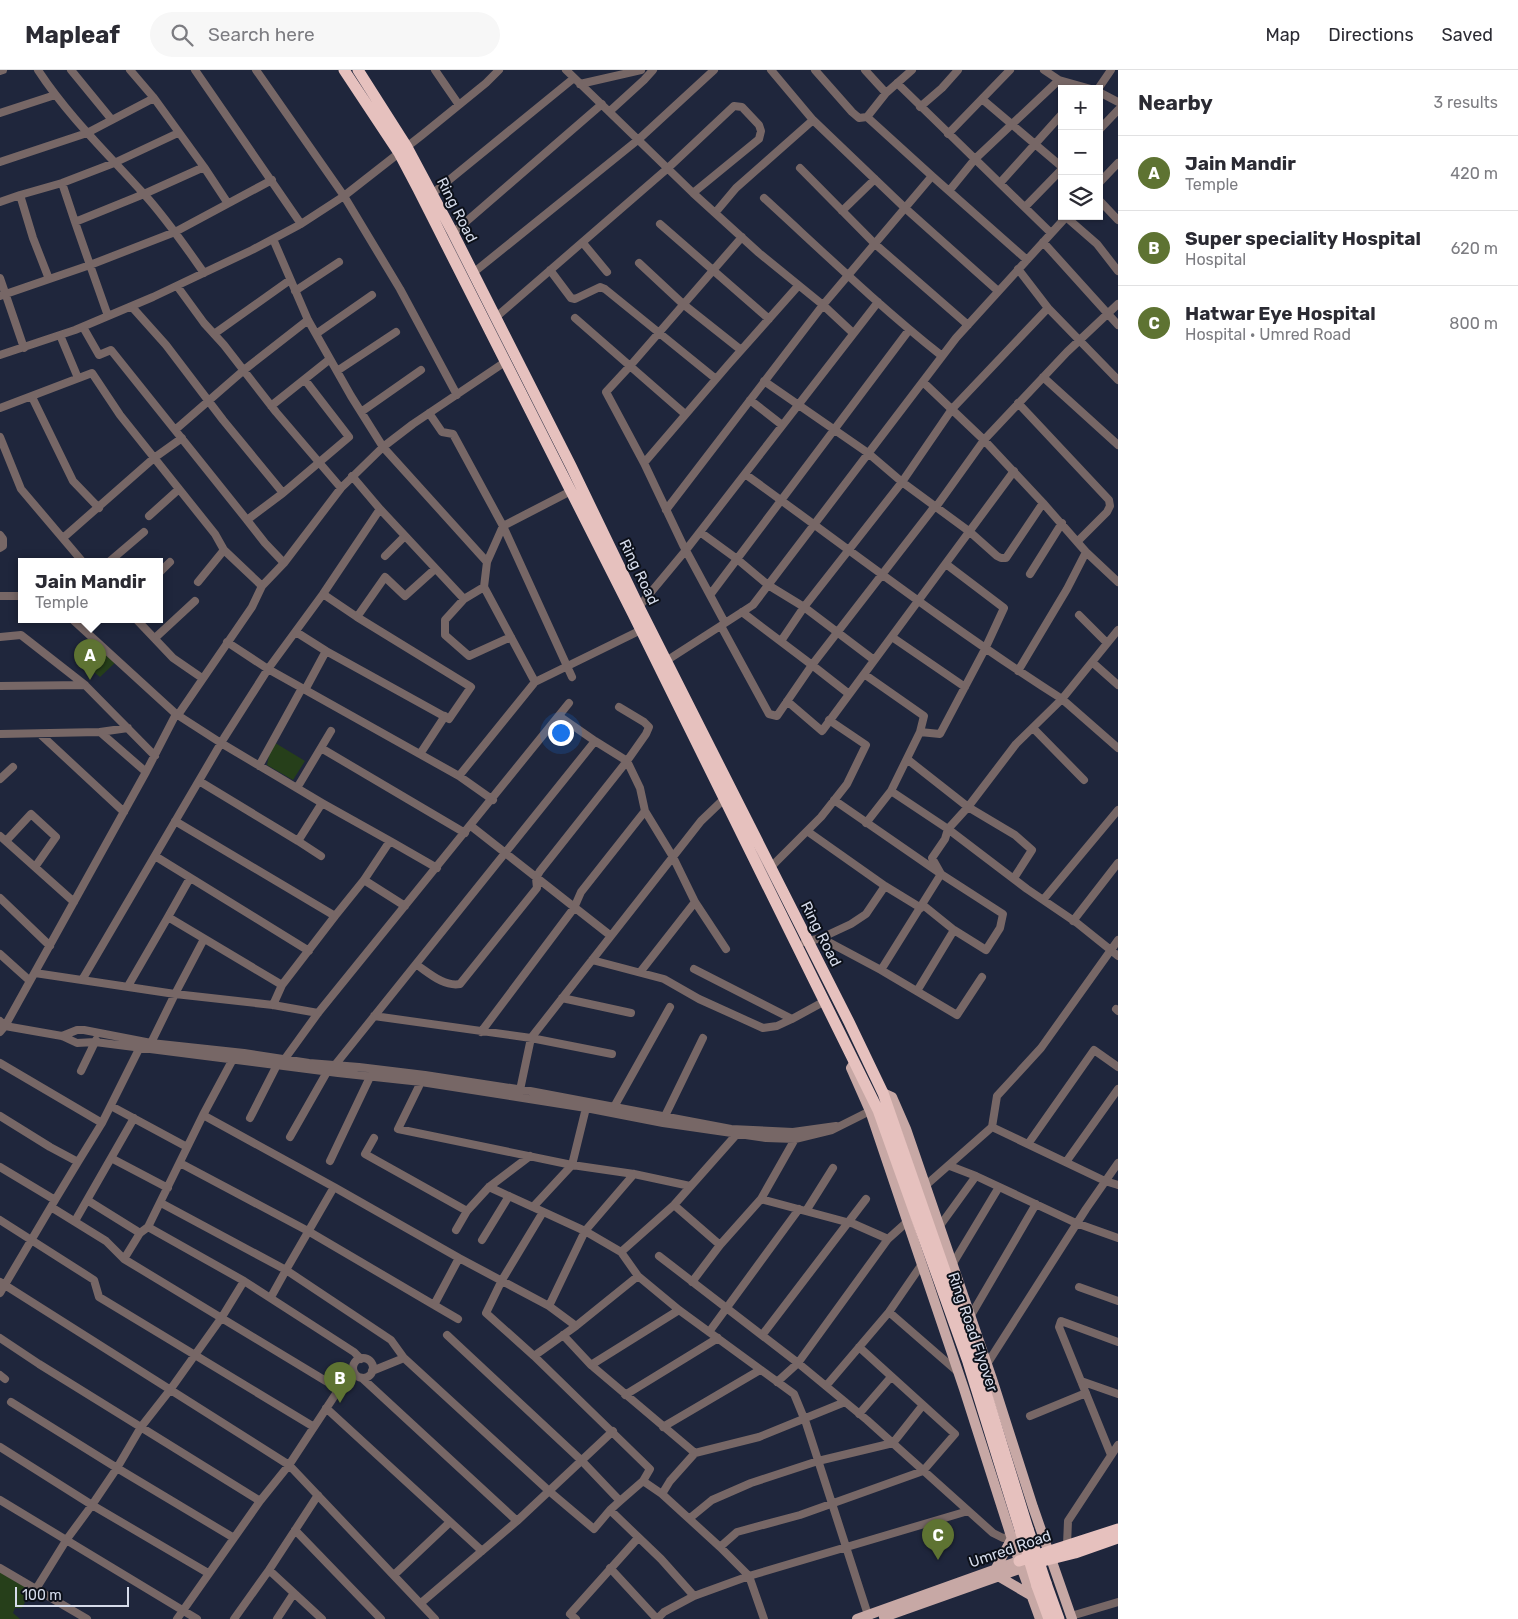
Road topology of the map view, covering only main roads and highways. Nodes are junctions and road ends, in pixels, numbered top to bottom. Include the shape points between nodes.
1 (344, 70) edge
2 (358, 70) edge
3 (403, 150) junction
4 (636, 610) junction
5 (802, 944) junction
6 (855, 1060) junction
7 (883, 1093) junction
8 (1118, 1529) edge
9 (1018, 1534) junction
10 (1118, 1538) edge
11 (1050, 1555) junction
12 (1020, 1564) junction
13 (996, 1573) junction
14 (1038, 1589) junction
15 (871, 1618) edge
16 (1072, 1618) edge
17 (857, 1619) edge
18 (1040, 1619) edge
19 (1050, 1619) edge
20 (1059, 1619) edge

1 - 3 highway, Ring Road
2 - 3 highway, Ring Road
3 - 4 highway, Ring Road via 505,362
3 - 4 highway, Ring Road via 453,233 571,466
4 - 5 highway, Ring Road via 666,661 771,867
4 - 5 highway, Ring Road via 640,630 724,799
5 - 6 highway, Ring Road via 825,1001
5 - 7 highway, Ring Road
6 - 9 highway, Ring Road Flyover via 878,1110 968,1362
6 - 9 main road via 851,1068 870,1111 958,1372
7 - 9 highway, Ring Road Flyover via 976,1360
7 - 11 main road via 892,1097 906,1129
8 - 11 highway, Umred Road via 1067,1545
9 - 12 main road
9 - 13 main road
9 - 14 highway, Ring Road Flyover, bridge
10 - 11 highway via 1075,1553
11 - 12 highway
11 - 16 main road
12 - 13 main road, Umred Road
12 - 14 main road
13 - 14 main road
13 - 15 main road, Umred Road
14 - 18 main road
14 - 19 highway, Ring Road Flyover
14 - 20 highway, Ring Road Flyover
15 - 17 main road, Umred Road

